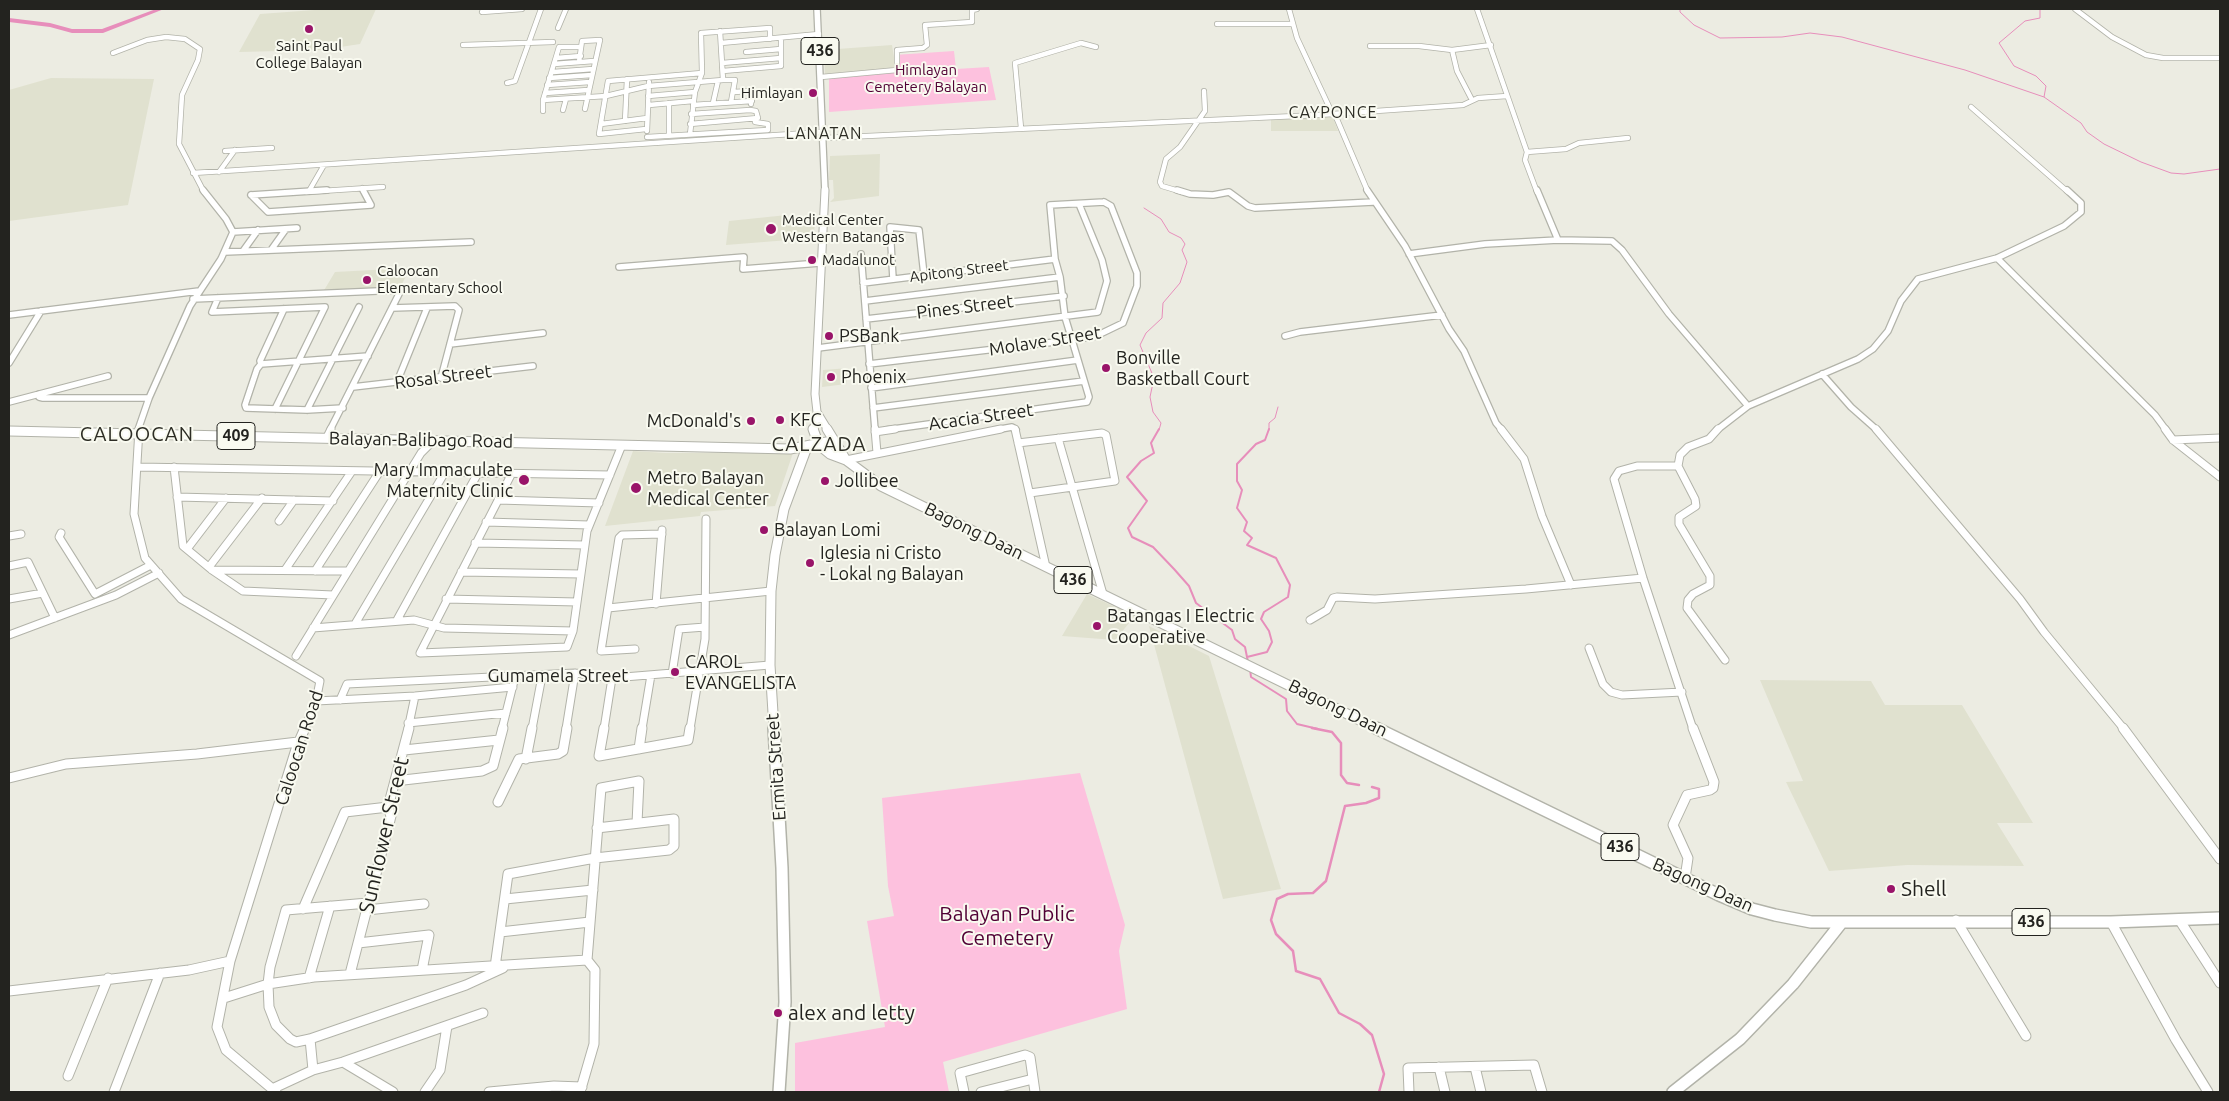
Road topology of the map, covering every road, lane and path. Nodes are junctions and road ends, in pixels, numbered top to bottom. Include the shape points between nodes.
1 (484, 9) edge
2 (522, 9) edge
3 (541, 9) edge
4 (566, 9) edge
5 (817, 9) edge
6 (978, 9) edge
7 (1289, 9) edge
8 (1477, 9) edge
9 (2075, 9) edge
10 (1217, 24) dead end
11 (1292, 24) junction
12 (558, 28) dead end
13 (750, 29) junction
14 (720, 31) junction
15 (819, 34) junction
16 (781, 38) junction
17 (770, 39) junction
18 (747, 41) junction
19 (529, 42) junction
20 (552, 42) dead end
21 (720, 43) junction
22 (464, 45) dead end
23 (1491, 45) junction
24 (1370, 46) dead end
25 (1096, 47) dead end
26 (581, 48) junction
27 (781, 49) junction
28 (1452, 50) junction
29 (746, 52) junction
30 (113, 53) dead end
31 (581, 56) junction
32 (556, 58) junction
33 (781, 58) junction
34 (2220, 58) edge
35 (594, 61) junction
36 (746, 61) junction
37 (579, 62) junction
38 (722, 63) junction
39 (554, 64) junction
40 (593, 69) junction
41 (553, 72) junction
42 (723, 72) junction
43 (702, 73) junction
44 (592, 75) junction
45 (649, 77) junction
46 (821, 77) junction
47 (549, 78) junction
48 (628, 80) junction
49 (721, 80) junction
50 (590, 82) junction
51 (700, 82) junction
52 (507, 83) dead end
53 (547, 85) junction
54 (648, 86) junction
55 (588, 90) junction
56 (626, 91) junction
57 (1204, 91) dead end
58 (694, 92) junction
59 (733, 92) junction
60 (545, 93) junction
61 (606, 96) junction
62 (648, 96) junction
63 (1507, 96) junction
64 (587, 98) junction
65 (566, 99) junction
66 (543, 100) junction
67 (1472, 100) junction
68 (752, 101) junction
69 (731, 102) junction
70 (693, 103) junction
71 (713, 103) junction
72 (669, 104) junction
73 (649, 105) junction
74 (1971, 107) dead end
75 (585, 109) dead end
76 (563, 110) dead end
77 (750, 110) junction
78 (543, 111) dead end
79 (1332, 113) junction
80 (691, 114) junction
81 (647, 118) junction
82 (755, 120) junction
83 (1198, 120) junction
84 (625, 121) junction
85 (600, 124) junction
86 (690, 124) junction
87 (646, 128) junction
88 (1021, 128) junction
89 (690, 134) junction
90 (669, 135) junction
91 (823, 135) junction
92 (647, 137) junction
93 (1628, 138) dead end
94 (645, 144) junction
95 (272, 148) dead end
96 (235, 150) junction
97 (225, 151) dead end
98 (1527, 152) junction
99 (324, 165) junction
100 (220, 172) junction
101 (193, 173) junction
102 (383, 187) dead end
103 (362, 188) junction
104 (309, 191) junction
105 (1373, 202) junction
106 (1079, 204) junction
107 (297, 228) dead end
108 (286, 229) junction
109 (258, 230) junction
110 (234, 232) junction
111 (1558, 240) junction
112 (471, 242) dead end
113 (271, 250) junction
114 (243, 251) junction
115 (225, 252) junction
116 (861, 254) dead end
117 (1409, 254) junction
118 (1997, 258) junction
119 (1055, 259) junction
120 (820, 263) junction
121 (619, 267) dead end
122 (924, 275) junction
123 (1060, 277) junction
124 (893, 279) junction
125 (863, 283) junction
126 (199, 291) junction
127 (1064, 296) junction
128 (218, 298) junction
129 (193, 299) junction
130 (864, 301) junction
131 (359, 307) dead end
132 (392, 308) junction
133 (427, 308) junction
134 (284, 309) junction
135 (41, 311) junction
136 (9, 315) edge
137 (1442, 315) junction
138 (1065, 317) junction
139 (866, 319) junction
140 (543, 333) dead end
141 (1285, 336) dead end
142 (1072, 340) junction
143 (868, 342) junction
144 (450, 344) junction
145 (818, 348) junction
146 (368, 356) junction
147 (333, 359) junction
148 (1078, 360) junction
149 (298, 361) junction
150 (9, 363) edge
151 (261, 364) junction
152 (869, 364) junction
153 (533, 366) dead end
154 (1822, 374) junction
155 (108, 376) dead end
156 (441, 378) junction
157 (1084, 381) junction
158 (397, 382) junction
159 (353, 387) junction
160 (871, 388) junction
161 (39, 394) junction
162 (150, 398) junction
163 (9, 402) edge
164 (1748, 406) junction
165 (343, 408) junction
166 (873, 408) junction
167 (275, 409) junction
168 (308, 410) junction
169 (817, 412) junction
170 (9, 431) edge
171 (875, 432) junction
172 (137, 434) junction
173 (327, 437) junction
174 (1058, 438) junction
175 (2220, 438) edge
176 (423, 440) junction
177 (434, 440) junction
178 (2173, 440) junction
179 (832, 441) junction
180 (1018, 443) junction
181 (622, 445) junction
182 (819, 445) junction
183 (807, 447) junction
184 (421, 453) junction
185 (876, 454) junction
186 (846, 460) junction
187 (1678, 466) junction
188 (138, 467) dead end
189 (174, 467) junction
190 (352, 471) junction
191 (380, 471) junction
192 (410, 472) junction
193 (445, 472) junction
194 (478, 473) junction
195 (512, 474) junction
196 (610, 475) junction
197 (2220, 477) edge
198 (1070, 487) junction
199 (1030, 493) junction
200 (176, 497) junction
201 (226, 498) junction
202 (262, 498) junction
203 (294, 500) junction
204 (498, 500) junction
205 (332, 501) junction
206 (599, 503) junction
207 (706, 519) dead end
208 (279, 520) dead end
209 (486, 522) junction
210 (589, 525) junction
211 (61, 532) dead end
212 (21, 534) dead end
213 (9, 536) edge
214 (475, 543) junction
215 (584, 546) junction
216 (187, 549) junction
217 (151, 565) junction
218 (9, 566) edge
219 (1046, 567) junction
220 (210, 569) junction
221 (285, 570) junction
222 (315, 571) junction
223 (348, 571) junction
224 (461, 572) junction
225 (159, 573) junction
226 (581, 574) junction
227 (1643, 578) junction
228 (1571, 585) junction
229 (771, 590) junction
230 (43, 593) junction
231 (1103, 594) junction
232 (333, 595) junction
233 (9, 599) edge
234 (446, 599) junction
235 (707, 599) junction
236 (577, 602) junction
237 (656, 604) junction
238 (608, 608) junction
239 (55, 618) junction
240 (397, 620) junction
241 (1310, 620) dead end
242 (355, 624) junction
243 (434, 625) junction
244 (705, 627) junction
245 (313, 628) junction
246 (573, 631) junction
247 (9, 635) edge
248 (1589, 648) dead end
249 (635, 649) dead end
250 (296, 656) dead end
251 (1725, 660) dead end
252 (770, 665) junction
253 (698, 672) junction
254 (575, 673) junction
255 (672, 674) junction
256 (651, 675) junction
257 (542, 676) junction
258 (515, 678) junction
259 (612, 678) junction
260 (512, 687) junction
261 (1682, 692) junction
262 (415, 696) junction
263 (340, 700) junction
264 (316, 701) junction
265 (506, 713) junction
266 (408, 723) junction
267 (499, 740) junction
268 (298, 742) junction
269 (639, 749) junction
270 (404, 750) junction
271 (526, 758) junction
272 (9, 778) edge
273 (395, 781) junction
274 (498, 802) dead end
275 (388, 807) junction
276 (637, 823) junction
277 (597, 828) junction
278 (595, 858) junction
279 (2220, 859) edge
280 (1685, 878) junction
281 (593, 890) junction
282 (505, 899) junction
283 (424, 904) dead end
284 (330, 906) junction
285 (368, 907) junction
286 (303, 909) junction
287 (2220, 918) edge
288 (1956, 920) junction
289 (2180, 921) junction
290 (590, 922) junction
291 (1842, 922) junction
292 (2111, 922) junction
293 (500, 932) junction
294 (358, 943) junction
295 (587, 960) junction
296 (230, 961) junction
297 (508, 966) junction
298 (495, 967) junction
299 (422, 970) junction
300 (160, 973) junction
301 (350, 974) junction
302 (108, 978) junction
303 (309, 978) junction
304 (2220, 983) edge
305 (268, 984) junction
306 (9, 991) edge
307 (224, 998) junction
308 (483, 1013) dead end
309 (447, 1026) junction
310 (2026, 1036) dead end
311 (310, 1039) junction
312 (344, 1062) junction
313 (1475, 1066) junction
314 (1439, 1067) junction
315 (313, 1070) junction
316 (68, 1076) dead end
317 (1033, 1079) junction
318 (581, 1090) edge
319 (275, 1091) edge
320 (114, 1092) edge
321 (393, 1092) edge
322 (425, 1092) edge
323 (489, 1092) edge
324 (779, 1092) edge
325 (964, 1092) edge
326 (981, 1092) edge
327 (1035, 1092) edge
328 (1409, 1092) edge
329 (1445, 1092) edge
330 (1481, 1092) edge
331 (1542, 1092) edge
332 (1673, 1092) edge
333 (2208, 1092) edge

1 - 2 street via 482,12
3 - 19 street
4 - 12 street
5 - 15 main road, 436
6 - 46 street via 972,10 973,21 969,23 925,25 927,45 897,50 897,70
7 - 11 street
8 - 23 street
9 - 34 street via 2112,37 2146,55
10 - 11 street
11 - 79 street
13 - 14 street
13 - 17 street via 770,28
13 - 18 street
14 - 21 street
14 - 43 street via 701,32
15 - 16 street
15 - 46 main road, 436
16 - 17 street
16 - 27 street
17 - 18 street
18 - 21 street
18 - 29 street
19 - 20 street
19 - 22 street
19 - 52 street via 516,80
21 - 38 street
23 - 28 street
23 - 63 street
24 - 28 street
25 - 88 street via 1081,43 1015,63
26 - 31 street
26 - 32 street via 558,47
26 - 35 street via 582,41 600,40
27 - 29 street
27 - 33 street
28 - 67 street via 1456,71
29 - 36 street
30 - 101 street via 166,36 186,40 200,49 182,95 180,110 179,144
31 - 32 street
31 - 37 street
32 - 39 street
33 - 36 street
33 - 42 street via 781,66
35 - 37 street
35 - 40 street
36 - 38 street
37 - 39 street
38 - 42 street
39 - 41 street
40 - 41 street
40 - 44 street
41 - 47 street
42 - 49 street
43 - 45 street
43 - 51 street
44 - 47 street
44 - 50 street
45 - 48 street
45 - 54 street
46 - 91 main road, 436
47 - 53 street
48 - 56 street
48 - 61 street via 608,81
49 - 51 street
49 - 59 street via 735,80
49 - 71 street
50 - 53 street
50 - 55 street
51 - 54 street
51 - 58 street
53 - 60 street
54 - 56 street
54 - 62 street
55 - 60 street
55 - 64 street
56 - 61 street
56 - 84 street
57 - 83 street via 1205,111
58 - 62 street
58 - 70 street
59 - 68 street via 752,91
59 - 69 street
60 - 66 street
61 - 64 street
61 - 85 street
62 - 73 street
63 - 67 street
63 - 98 street
64 - 65 street
64 - 75 street
65 - 66 street
65 - 76 street
66 - 78 street
67 - 79 street via 1463,105
68 - 69 street
68 - 77 street
69 - 71 street
70 - 71 street
70 - 72 street
70 - 80 street
72 - 73 street
72 - 90 street
73 - 81 street
74 - 118 street via 2081,203 2081,212 2064,226
77 - 80 street
77 - 82 street via 756,111 758,118
79 - 83 street
79 - 105 street
80 - 86 street
81 - 84 street
81 - 87 street
82 - 86 street
82 - 89 street via 768,124 768,130
83 - 88 street
83 - 105 street via 1180,147 1166,159 1160,182 1162,186 1190,194 1228,192 1255,208
84 - 85 street
85 - 87 street via 599,134
86 - 89 street
87 - 92 street
88 - 91 street
89 - 90 street
90 - 92 street
91 - 94 street
91 - 120 main road, 436 via 825,182
92 - 94 street
93 - 98 street
94 - 99 street
95 - 96 street
96 - 97 street
96 - 100 street
98 - 111 street via 1525,160 1533,184
99 - 100 street
99 - 104 street
100 - 101 street
101 - 110 street
102 - 103 street
103 - 104 street
103 - 104 street via 370,205 268,212 251,195
105 - 117 street
106 - 119 street, Molave Street via 1050,205
106 - 138 street via 1107,281 1098,312
106 - 142 street, Molave Street via 1104,202 1111,206 1132,257 1138,286 1123,323 1096,336
107 - 108 street
108 - 109 street
108 - 113 street
109 - 110 street
109 - 114 street
110 - 115 street, Caloocan Road
111 - 117 street via 1474,244
111 - 164 street via 1609,240 1617,245 1675,321
112 - 113 street
113 - 114 street
114 - 115 street
115 - 126 street, Caloocan Road
116 - 125 street
117 - 137 street
118 - 154 street via 1918,279 1901,301 1880,343 1858,359
118 - 178 street via 2155,415
119 - 122 street, Apitong Street
119 - 123 street
120 - 121 street via 743,269 744,257
120 - 145 main road, 436
122 - 124 street, Apitong Street
122 - 124 street via 919,230 890,227
123 - 127 street
123 - 130 street
124 - 125 street, Apitong Street
125 - 130 street
126 - 129 street, Caloocan Road
126 - 135 street
127 - 138 street
127 - 139 street, Pines Street
128 - 129 street
128 - 132 street via 400,290
128 - 134 street via 212,312
129 - 162 street, Caloocan Road
130 - 139 street
131 - 147 street
132 - 133 street
132 - 146 street
133 - 144 street via 456,306 459,310
133 - 158 street
134 - 149 street via 325,307
134 - 151 street
135 - 136 street
135 - 150 street
137 - 141 street
137 - 228 street via 1464,351 1489,410 1524,459 1542,516
138 - 142 street
138 - 143 street
139 - 143 street
140 - 144 street
142 - 148 street
142 - 152 street, Molave Street
143 - 145 street
143 - 152 street
144 - 156 street
145 - 169 main road, 436
146 - 147 street
146 - 159 street
147 - 149 street
147 - 168 street
148 - 157 street
148 - 160 street
149 - 151 street
149 - 167 street
151 - 167 street via 245,405 254,410
152 - 160 street
153 - 156 street, Rosal Street
154 - 164 street
154 - 279 street via 1880,433 2008,585 2134,741
155 - 161 street
156 - 158 street, Rosal Street
157 - 166 street
157 - 171 street, Acacia Street via 1089,398 1087,402
158 - 159 street, Rosal Street
159 - 165 street
160 - 166 street
161 - 162 street via 43,398
161 - 163 street
162 - 172 street, Caloocan Road
164 - 187 street via 1709,438 1688,447 1680,455
165 - 168 street
165 - 173 street
166 - 171 street
167 - 168 street
169 - 179 main road, 436
169 - 182 main road, 436 via 814,428
170 - 172 main road, Balayan-Balibago Road / 409
171 - 185 street
172 - 173 main road, Balayan-Balibago Road / 409
172 - 217 street, Caloocan Road via 134,514 145,558
173 - 176 main road, Balayan-Balibago Road / 409
174 - 180 street
174 - 198 street
174 - 198 street via 1106,435 1115,481
175 - 178 street
176 - 177 main road, Balayan-Balibago Road / 409
176 - 184 street via 418,447
177 - 181 main road, Balayan-Balibago Road / 409
177 - 184 street
178 - 197 street
179 - 182 main road, Balayan-Balibago Road / 409
179 - 186 main road, Bagong Daan / 436
180 - 185 street via 1016,430 1012,427
180 - 199 street
181 - 183 main road, Balayan-Balibago Road / 409
181 - 196 street
182 - 183 main road, Balayan-Balibago Road / 409
182 - 186 main road, Bagong Daan / 436 via 830,454
183 - 229 main road, Ermita Street via 784,509 774,555
184 - 192 street
185 - 186 street
186 - 219 main road, Bagong Daan / 436 via 881,486
187 - 227 street via 1637,466 1615,475
187 - 251 street via 1696,506 1679,517 1679,524 1710,576 1710,585 1693,594 1687,608
188 - 189 street
189 - 190 street
189 - 200 street
190 - 191 street
190 - 205 street
191 - 192 street
191 - 222 street
192 - 193 street
192 - 223 street
193 - 194 street
193 - 242 street
194 - 195 street
194 - 240 street
195 - 196 street
195 - 204 street
196 - 206 street
198 - 199 street
198 - 231 street
199 - 219 street
200 - 201 street
200 - 216 street via 183,546
201 - 202 street
201 - 216 street
202 - 203 street
202 - 220 street
203 - 205 street
203 - 208 street
204 - 206 street
204 - 209 street
205 - 221 street
206 - 210 street
207 - 235 street
209 - 210 street
209 - 214 street
210 - 215 street
211 - 217 street via 59,537 95,594
212 - 213 street
214 - 215 street
214 - 224 street
215 - 226 street
216 - 220 street
217 - 225 street, Caloocan Road
218 - 230 street via 28,562
219 - 231 main road, Bagong Daan / 436
220 - 221 street
220 - 232 street via 243,591
221 - 222 street
222 - 223 street
223 - 232 street
224 - 226 street
224 - 234 street
225 - 239 street via 116,595
225 - 264 street, Caloocan Road via 181,599 320,681
226 - 236 street
227 - 228 street
227 - 261 street
228 - 241 street via 1375,599 1337,597 1333,598 1327,610
229 - 235 street
229 - 252 main road, Ermita Street
230 - 233 street
230 - 239 street
231 - 280 main road, Bagong Daan / 436
232 - 245 street
234 - 236 street
234 - 243 street
235 - 237 street
235 - 244 street
236 - 246 street
237 - 238 street
237 - 238 street via 662,532 622,535 619,538
238 - 249 street via 601,651
239 - 247 street
240 - 242 street
240 - 243 street
242 - 245 street
243 - 246 street via 444,628
243 - 246 street via 420,653 567,647
244 - 253 street
244 - 255 street via 679,629
245 - 250 street
248 - 261 street via 1604,684 1611,692 1622,695
252 - 253 street, Gumamela Street
252 - 324 main road, Ermita Street via 784,939 785,1002
253 - 255 street, Gumamela Street
253 - 269 street via 688,740
254 - 257 street, Gumamela Street
254 - 259 street, Gumamela Street
254 - 271 street via 562,751
255 - 256 street, Gumamela Street
256 - 259 street, Gumamela Street
256 - 269 street
257 - 258 street, Gumamela Street
257 - 271 street
258 - 260 street
258 - 263 street, Gumamela Street via 347,684
259 - 269 street via 600,756
260 - 262 street
260 - 265 street
261 - 280 street via 1714,782 1710,790 1687,796 1673,826 1688,858
262 - 263 street
262 - 266 street, Sunflower Street
263 - 264 street
264 - 268 street, Caloocan Road
265 - 266 street
265 - 267 street
266 - 270 street, Sunflower Street
267 - 270 street
267 - 273 street via 493,766 482,771
268 - 272 street via 66,764
268 - 296 street, Caloocan Road
270 - 273 street, Sunflower Street
271 - 274 street via 520,760
273 - 275 street, Sunflower Street
275 - 285 street, Sunflower Street via 391,816
275 - 286 street via 345,812
276 - 277 street
276 - 277 street via 639,781 601,788
276 - 278 street via 674,819 672,848
277 - 278 street
278 - 281 street
278 - 282 street via 508,874
280 - 291 main road, Bagong Daan / 436 via 1775,916 1811,922
281 - 282 street
281 - 290 street
282 - 293 street
283 - 285 street
284 - 285 street
284 - 286 street
284 - 303 street
285 - 294 street, Sunflower Street
286 - 305 street via 286,910
287 - 289 main road, 436
288 - 291 main road, 436
288 - 292 main road, 436
288 - 310 street
289 - 292 main road, 436
289 - 304 street
290 - 293 street
290 - 295 street
291 - 332 main road via 1793,984 1740,1039
292 - 333 street
293 - 298 street
294 - 299 street via 429,936
294 - 301 street, Sunflower Street
295 - 297 street
295 - 318 street via 595,970 594,1044
296 - 300 street
296 - 307 street, Caloocan Road
297 - 298 street
297 - 311 street via 466,985
298 - 299 street
299 - 301 street
300 - 302 street
300 - 320 street
301 - 303 street
302 - 306 street
302 - 316 street
303 - 305 street
305 - 307 street
305 - 311 street via 269,1007 276,1025 296,1042
307 - 319 street, Caloocan Road via 217,1027 226,1050
308 - 309 street
309 - 312 street
309 - 322 street via 440,1070
311 - 315 street
312 - 315 street
312 - 321 street
313 - 314 street
313 - 330 street
313 - 331 street via 1534,1065
314 - 328 street via 1408,1068
314 - 329 street
315 - 319 street
317 - 325 street via 1030,1057 1025,1055 960,1073
317 - 326 street
317 - 327 street
318 - 323 street via 554,1086

